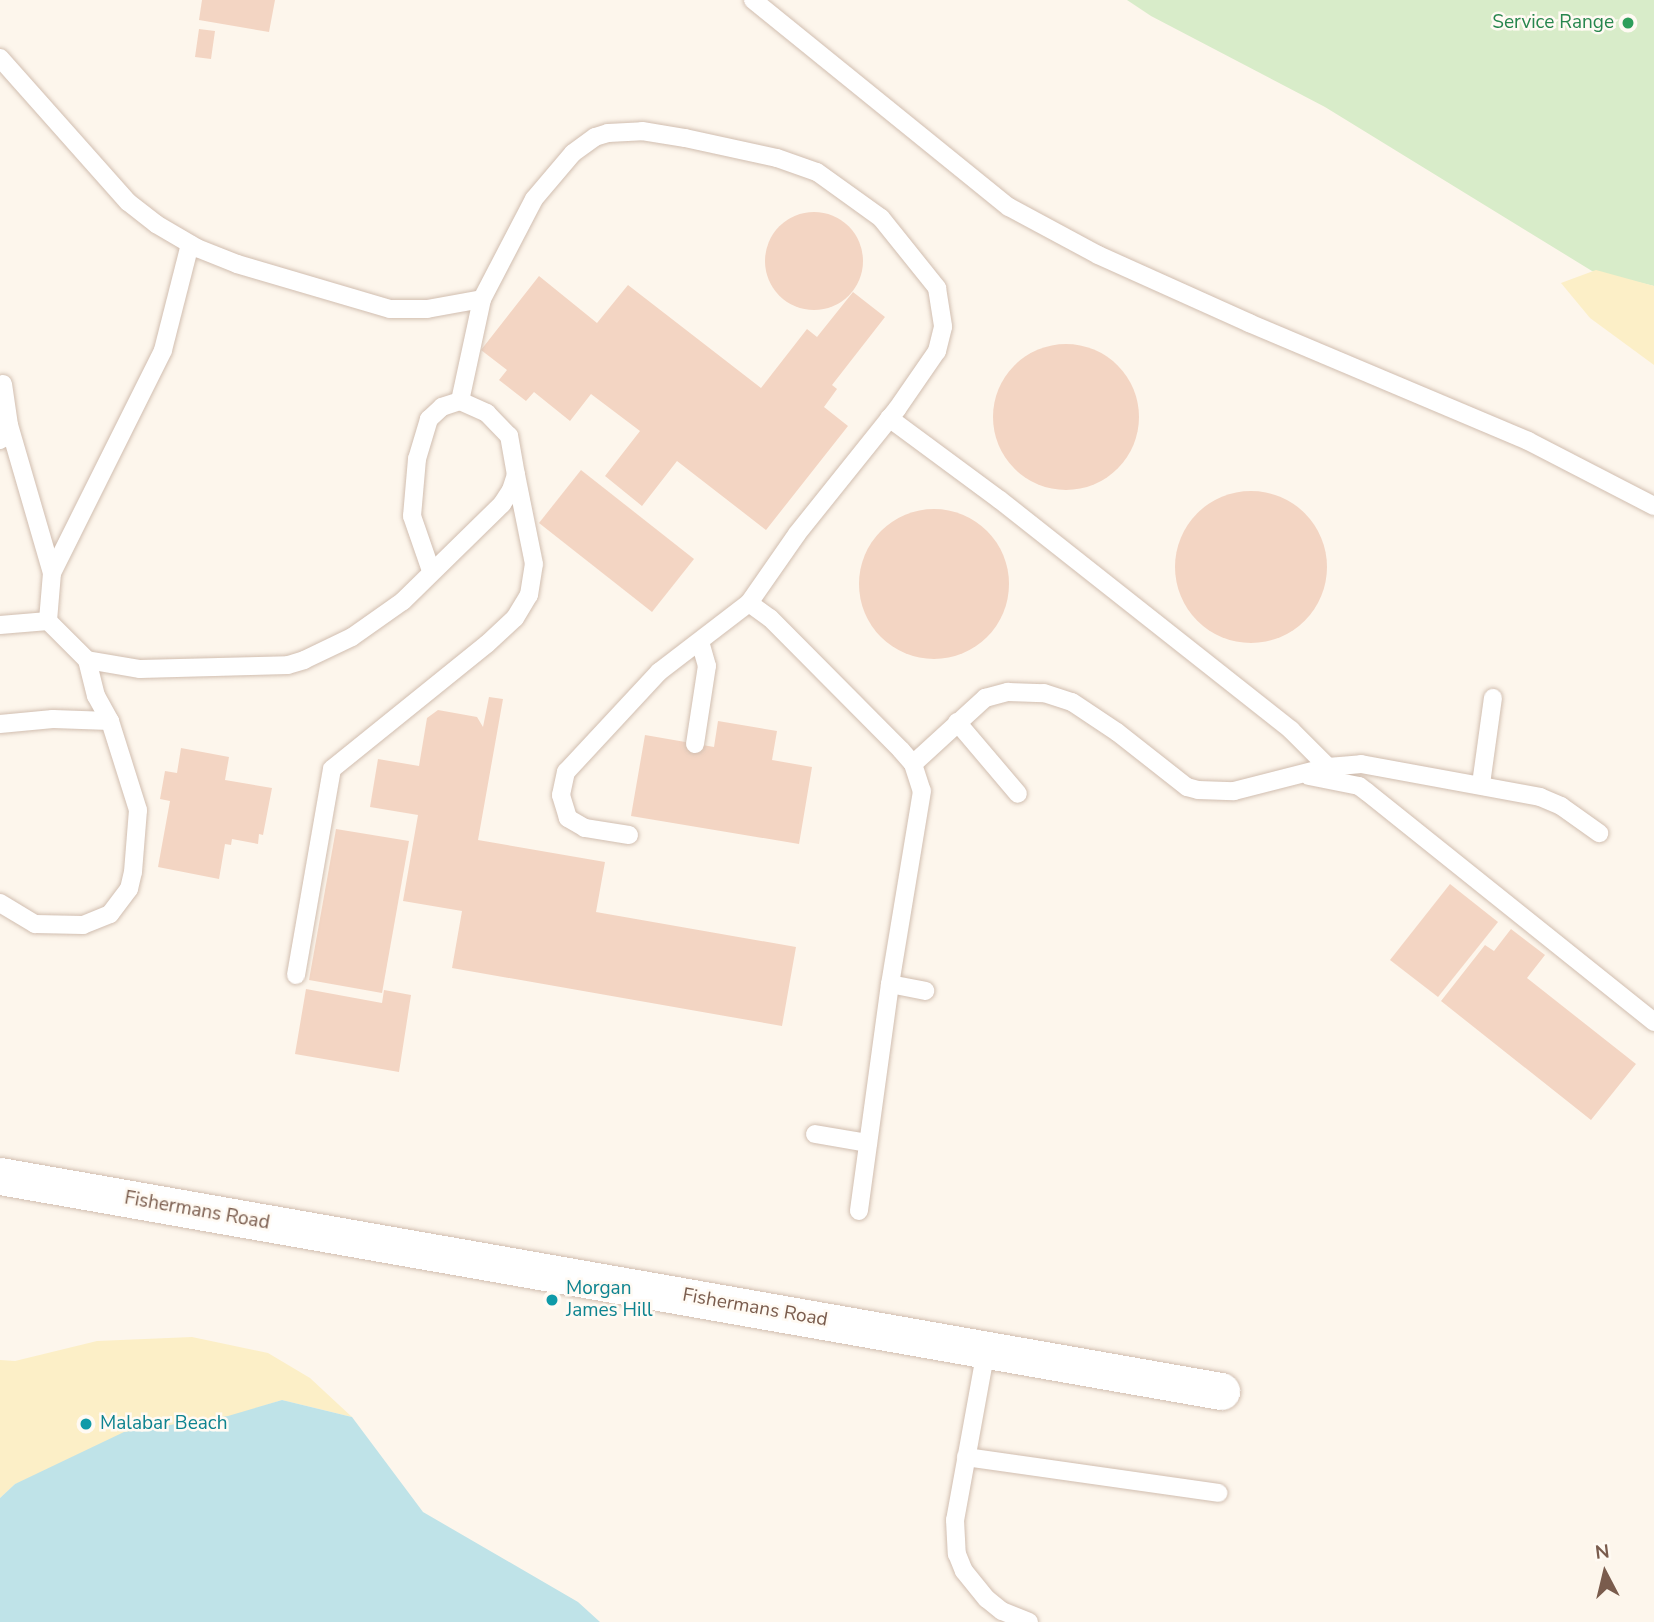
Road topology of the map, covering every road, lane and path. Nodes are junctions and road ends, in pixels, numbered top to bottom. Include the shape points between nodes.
1 (754, 0) edge
2 (0, 58) edge
3 (190, 244) junction
4 (482, 299) junction
5 (3, 384) dead end
6 (460, 401) junction
7 (889, 418) junction
8 (4, 432) edge
9 (516, 475) junction
10 (1654, 506) edge
11 (431, 570) junction
12 (52, 573) junction
13 (749, 603) junction
14 (48, 621) junction
15 (0, 625) edge
16 (700, 642) junction
17 (87, 660) junction
18 (1493, 698) dead end
19 (110, 721) junction
20 (957, 722) junction
21 (0, 724) edge
22 (695, 744) dead end
23 (913, 764) junction
24 (1328, 767) junction
25 (1298, 775) junction
26 (1481, 784) junction
27 (1018, 794) dead end
28 (1599, 833) dead end
29 (629, 835) dead end
30 (0, 903) edge
31 (296, 975) dead end
32 (890, 984) junction
33 (925, 991) dead end
34 (1654, 1022) edge
35 (815, 1134) dead end
36 (868, 1143) junction
37 (0, 1176) edge
38 (859, 1211) dead end
39 (986, 1350) junction
40 (1221, 1391) dead end
41 (967, 1457) junction
42 (1218, 1493) dead end
43 (1028, 1622) edge

1 - 10 lane via 1009,207 1098,254 1249,323 1528,441
2 - 3 lane via 128,202
3 - 4 lane via 221,259 390,309 427,309
3 - 12 lane via 163,350
4 - 6 lane
4 - 7 lane via 541,187 594,137 642,131 777,158 830,179 872,210 937,288 943,316 941,341
5 - 8 lane
6 - 9 lane via 487,414 509,436
6 - 11 lane via 442,407 429,419 416,459 412,516
7 - 13 lane
7 - 24 lane via 1285,725
8 - 12 lane
9 - 11 lane via 502,504
9 - 31 lane via 534,564 526,603 487,644 332,769
11 - 17 lane via 380,618 352,637 297,662 174,670
12 - 14 lane
13 - 16 lane
13 - 23 lane via 770,618
14 - 15 lane
14 - 17 lane
16 - 22 lane via 706,666
16 - 29 lane via 659,672 566,772 561,795 568,818 585,828
17 - 19 lane via 96,696
18 - 26 lane
19 - 21 lane via 45,719
19 - 30 lane via 138,810 133,872 123,898 110,915 83,925 35,924
20 - 23 lane
20 - 25 lane via 985,698 1008,692 1044,693 1072,702 1187,787 1234,791
20 - 27 lane
23 - 32 lane via 922,791
24 - 25 lane
24 - 26 lane via 1361,764
25 - 34 lane via 1345,782 1367,792
26 - 28 lane via 1554,803
32 - 33 lane
32 - 36 lane
35 - 36 lane
36 - 38 lane
37 - 39 street, Fishermans Road
39 - 40 street, Fishermans Road
39 - 41 lane
41 - 42 lane
41 - 43 lane via 955,1520 957,1554 986,1599

